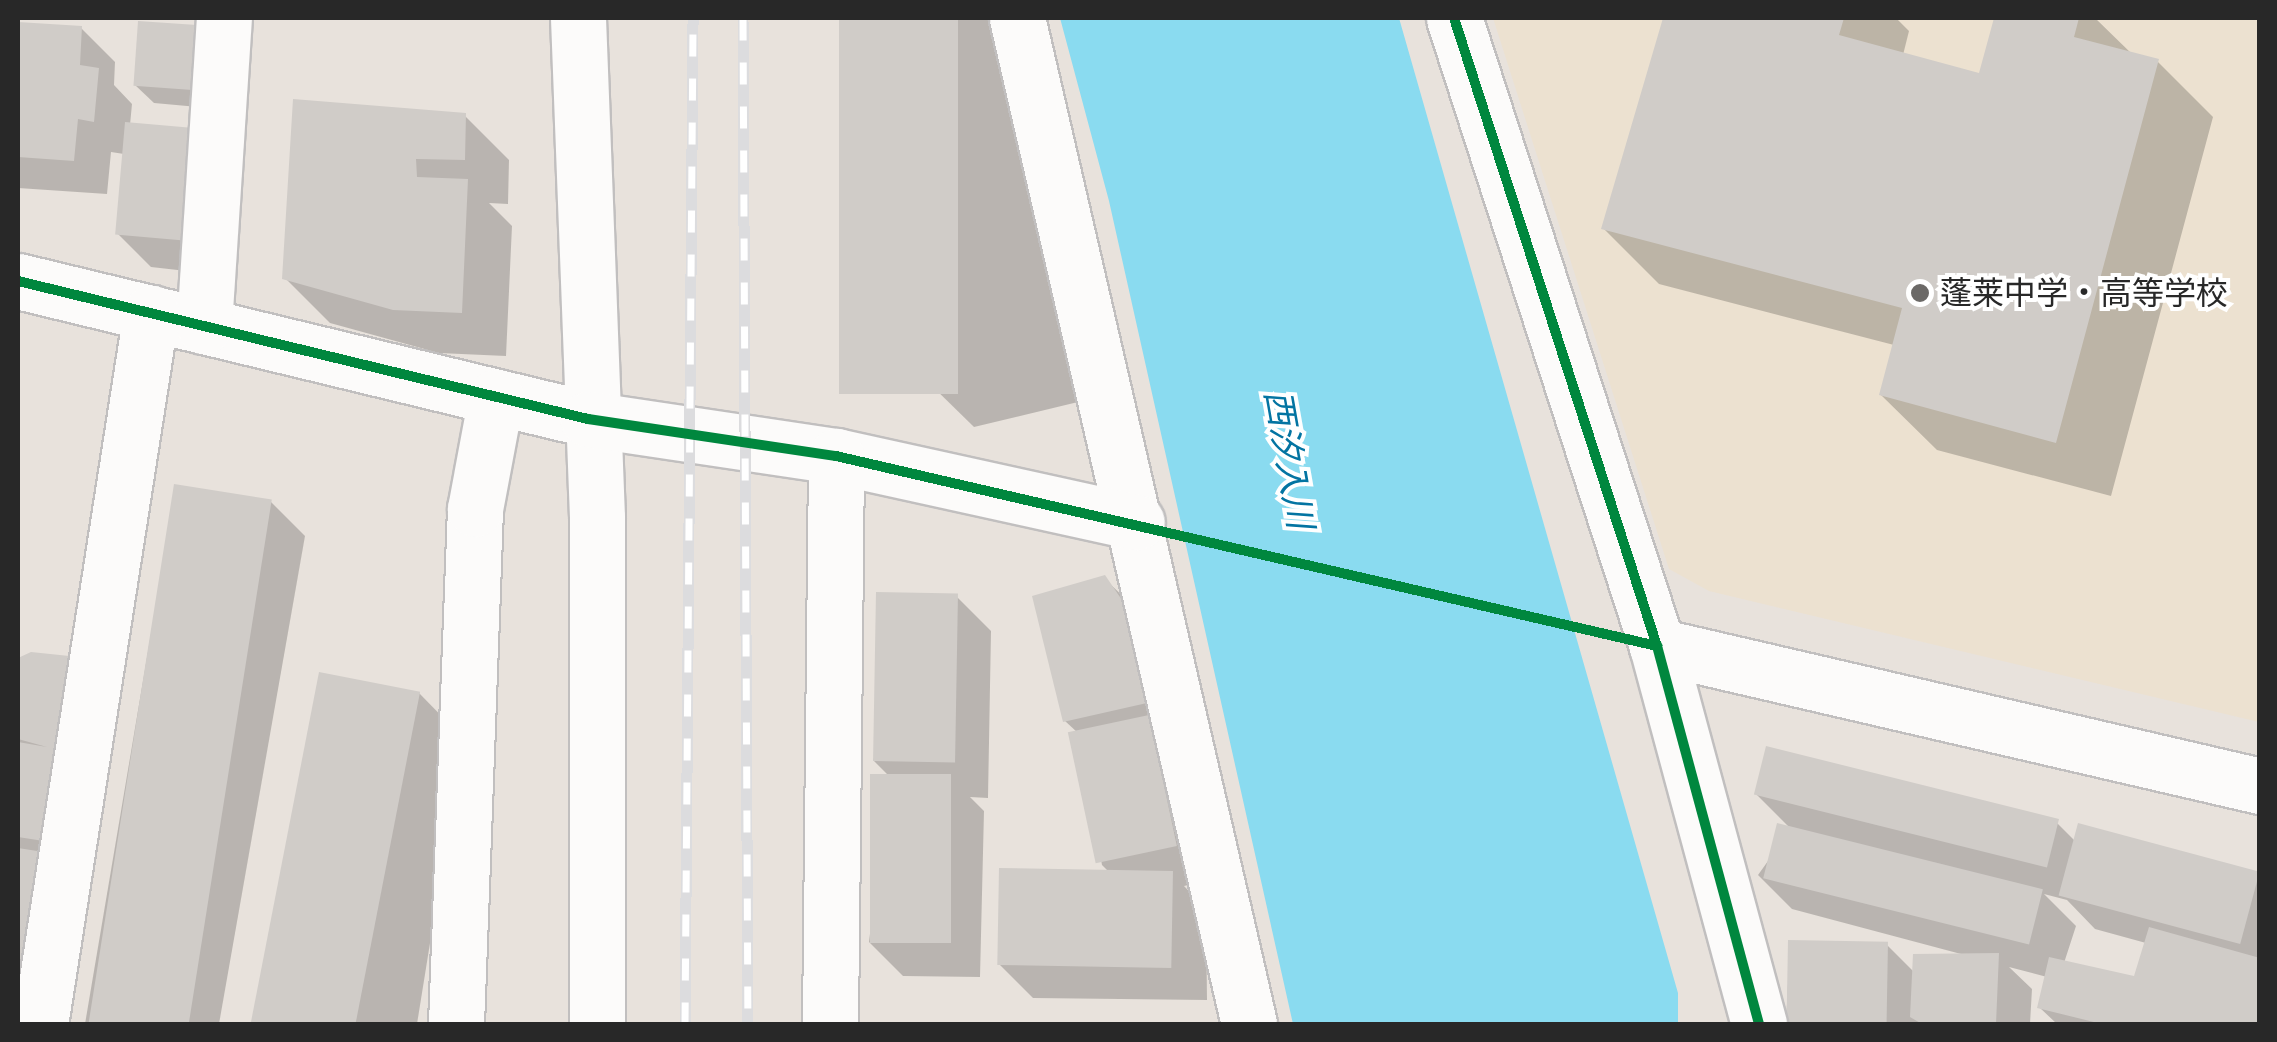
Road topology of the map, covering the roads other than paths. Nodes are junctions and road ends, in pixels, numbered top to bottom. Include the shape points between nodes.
1 (224, 18) edge
2 (578, 18) edge
3 (1017, 18) edge
4 (1454, 18) edge
5 (18, 281) edge
6 (152, 314) junction
7 (204, 326) junction
8 (496, 396) junction
9 (588, 420) junction
10 (836, 456) junction
11 (1137, 522) junction
12 (1657, 646) junction
13 (2260, 786) edge
14 (40, 1024) edge
15 (456, 1024) edge
16 (597, 1024) edge
17 (830, 1024) edge
18 (1249, 1024) edge
19 (1759, 1024) edge

1 - 7 street
2 - 9 street
3 - 11 street
4 - 12 street
5 - 6 street
6 - 7 street
6 - 14 street
7 - 8 street
8 - 9 street
8 - 15 street via 475,510
9 - 10 street
9 - 16 street via 597,518
10 - 11 street
10 - 17 street
11 - 18 street
12 - 13 street
12 - 19 street

